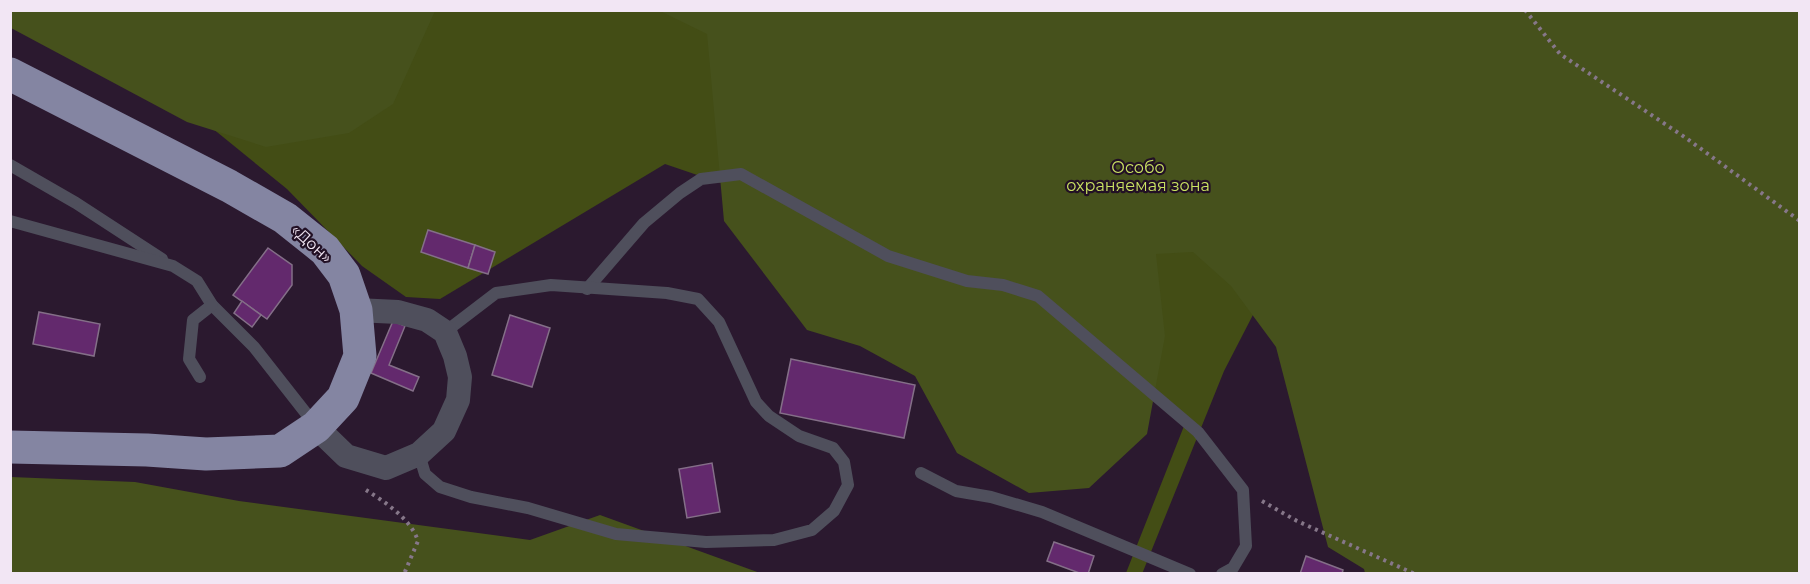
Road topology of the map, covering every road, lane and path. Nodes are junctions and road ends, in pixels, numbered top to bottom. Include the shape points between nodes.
1 (1525, 10) edge
2 (10, 74) edge
3 (10, 165) edge
4 (10, 221) edge
5 (1800, 221) edge
6 (173, 266) junction
7 (587, 289) junction
8 (212, 305) junction
9 (356, 310) junction
10 (445, 332) junction
11 (200, 377) dead end
12 (316, 427) junction
13 (10, 447) edge
14 (420, 454) junction
15 (921, 473) dead end
16 (360, 486) dead end
17 (1243, 490) junction
18 (404, 573) edge
19 (1190, 573) edge
20 (1222, 573) edge
21 (1415, 573) edge

1 - 5 path via 1560,54 1686,138
2 - 9 highway, «Дон» via 285,218 325,250 344,275
3 - 6 lane via 76,202
4 - 6 lane
6 - 8 lane via 197,281
7 - 10 lane via 551,285 496,293
7 - 14 lane via 667,293 698,299 719,322 756,402 800,436 833,448 844,462 848,485 834,512 812,530 774,540 706,542 616,534 440,487 425,474
7 - 17 lane via 644,223 680,193 702,179 741,174 888,256 967,281 1003,285 1038,296 1197,432
8 - 11 lane via 193,320 189,358
8 - 12 lane via 254,347
9 - 10 street via 398,312 427,320
9 - 12 highway, «Дон» via 360,356 343,398
10 - 14 street via 460,377 458,400 444,431
12 - 13 highway, «Дон» via 280,451 206,454
12 - 14 street via 346,456 386,468
15 - 19 lane via 956,491 1042,512
16 - 18 path via 386,503 415,532 418,541
17 - 20 lane via 1246,546 1233,568
17 - 21 path via 1297,521

